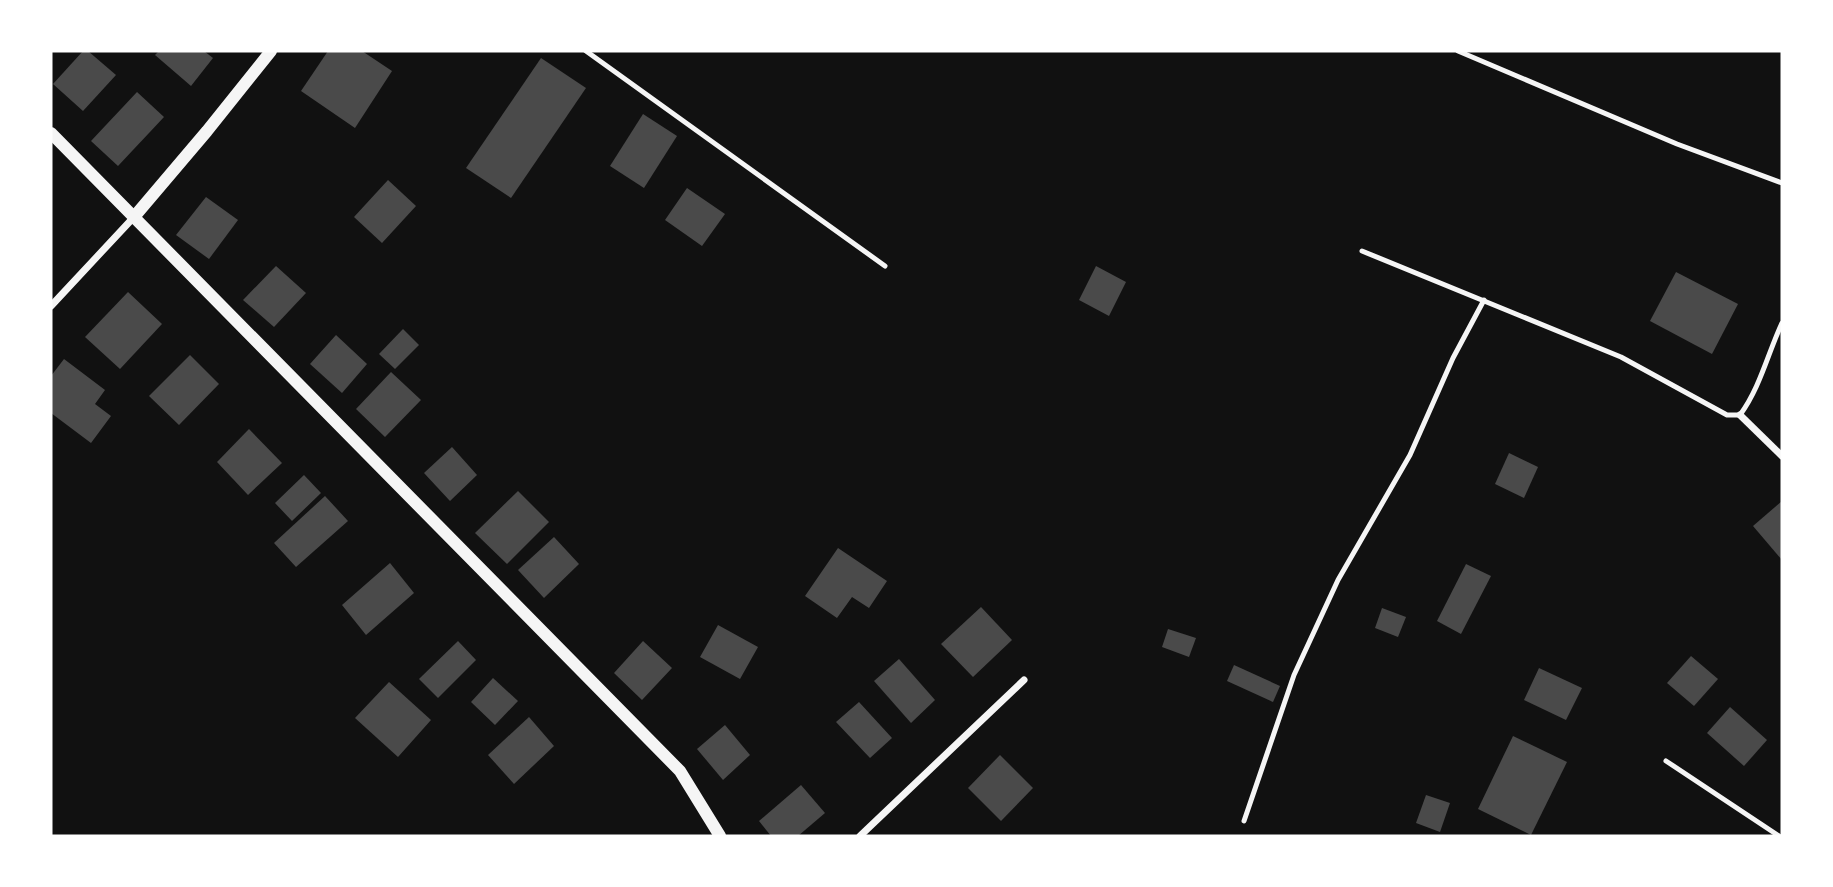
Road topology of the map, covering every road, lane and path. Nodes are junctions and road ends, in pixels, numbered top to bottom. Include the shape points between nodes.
1 (271, 51) edge
2 (586, 51) edge
3 (1458, 51) edge
4 (51, 133) edge
5 (1782, 183) edge
6 (134, 217) junction
7 (1362, 251) dead end
8 (886, 267) dead end
9 (1483, 300) junction
10 (51, 306) edge
11 (1782, 323) edge
12 (1740, 415) junction
13 (1782, 456) edge
14 (1024, 680) dead end
15 (1666, 761) dead end
16 (1244, 821) dead end
17 (720, 836) edge
18 (860, 836) edge
19 (1779, 836) edge

1 - 6 street
2 - 8 lane
3 - 5 lane
4 - 6 street
6 - 10 street
6 - 17 street via 680,771
7 - 9 lane
9 - 12 lane via 1621,357 1727,415
9 - 16 lane via 1410,455 1338,580 1299,663
11 - 12 lane via 1751,401
12 - 13 street
14 - 18 street
15 - 19 lane

